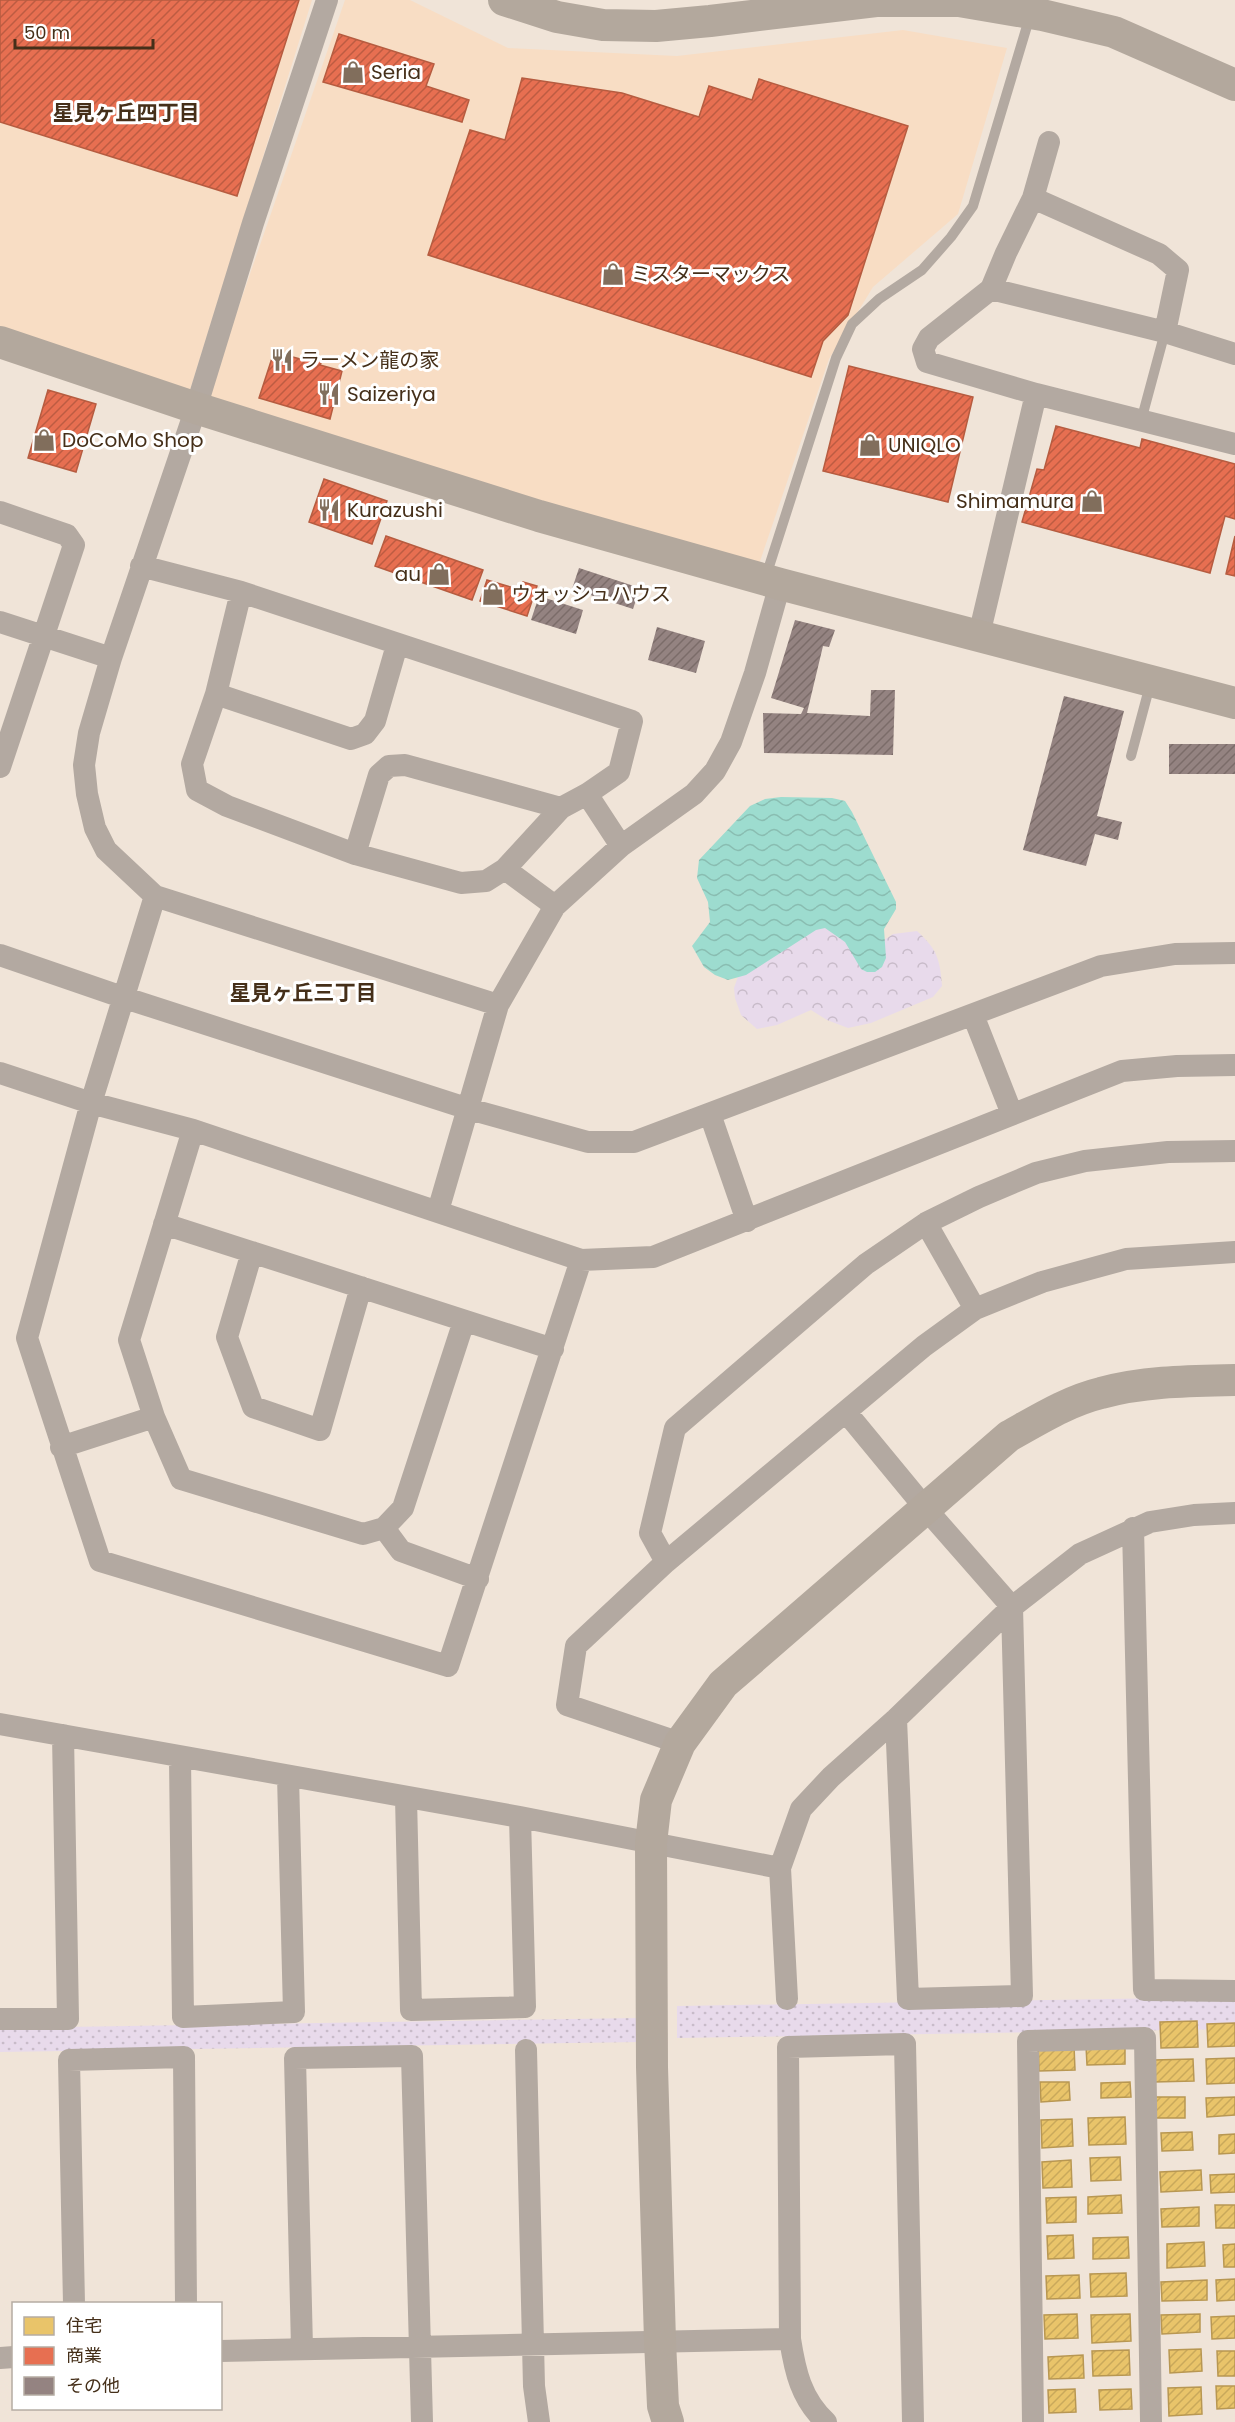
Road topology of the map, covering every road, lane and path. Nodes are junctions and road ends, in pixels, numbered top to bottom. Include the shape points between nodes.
1 (327, 0) edge
2 (504, 0) edge
3 (1040, 10) edge
4 (1235, 85) edge
5 (1049, 142) dead end
6 (1033, 198) junction
7 (991, 289) junction
8 (1165, 332) junction
9 (0, 342) edge
10 (1235, 354) edge
11 (1036, 394) junction
12 (195, 408) junction
13 (1141, 422) junction
14 (1235, 444) edge
15 (0, 512) edge
16 (141, 566) junction
17 (773, 582) junction
18 (241, 592) junction
19 (0, 622) edge
20 (979, 635) junction
21 (44, 636) junction
22 (397, 645) junction
23 (111, 658) junction
24 (1151, 682) junction
25 (216, 694) junction
26 (1235, 703) edge
27 (5, 735) edge
28 (1131, 756) dead end
29 (0, 767) edge
30 (586, 794) junction
31 (561, 808) junction
32 (621, 846) junction
33 (355, 854) junction
34 (505, 869) junction
35 (154, 896) junction
36 (555, 906) junction
37 (1235, 953) edge
38 (0, 955) edge
39 (125, 998) junction
40 (498, 1005) junction
41 (973, 1015) junction
42 (1235, 1065) edge
43 (0, 1073) edge
44 (91, 1103) junction
45 (468, 1109) junction
46 (710, 1114) junction
47 (1012, 1114) junction
48 (193, 1130) junction
49 (1235, 1151) edge
50 (438, 1211) junction
51 (747, 1221) junction
52 (926, 1223) junction
53 (164, 1224) junction
54 (252, 1252) junction
55 (1235, 1252) edge
56 (581, 1260) junction
57 (361, 1287) junction
58 (975, 1309) junction
59 (464, 1321) junction
60 (553, 1349) junction
61 (1235, 1380) edge
62 (846, 1412) junction
63 (153, 1417) junction
64 (61, 1447) junction
65 (926, 1509) junction
66 (1235, 1513) edge
67 (384, 1528) junction
68 (1133, 1528) junction
69 (666, 1562) junction
70 (478, 1579) junction
71 (1012, 1607) junction
72 (896, 1719) junction
73 (0, 1724) edge
74 (63, 1735) junction
75 (680, 1743) junction
76 (180, 1757) junction
77 (288, 1776) junction
78 (406, 1798) junction
79 (520, 1817) junction
80 (651, 1843) junction
81 (780, 1868) junction
82 (1235, 1991) edge
83 (787, 1999) dead end
84 (0, 2019) edge
85 (526, 2050) dead end
86 (74, 2302) edge
87 (186, 2302) edge
88 (790, 2339) junction
89 (660, 2341) junction
90 (534, 2344) junction
91 (418, 2346) junction
92 (302, 2348) junction
93 (222, 2351) edge
94 (422, 2422) edge
95 (539, 2422) edge
96 (668, 2422) edge
97 (826, 2422) edge
98 (913, 2422) edge
99 (1033, 2422) edge
100 (1150, 2422) edge

1 - 12 street
2 - 3 street via 557,17 603,25 656,26 876,1 959,1
3 - 4 street via 1114,32
3 - 17 lane via 973,206 922,270 879,299 852,324 836,358
5 - 6 street
6 - 7 street
6 - 8 street via 1159,254 1178,270
7 - 8 street
7 - 11 street via 929,338 923,349 927,362
8 - 10 street
8 - 13 lane
9 - 12 street
11 - 13 street
11 - 20 street
12 - 16 street
12 - 17 street via 539,516
13 - 14 street
15 - 21 street via 67,535 74,545
16 - 18 street
16 - 23 street
17 - 20 street
17 - 32 street via 755,673 731,742 715,771 694,794
18 - 22 street
18 - 25 street
19 - 21 street
20 - 24 street
21 - 23 street
21 - 27 street
22 - 25 street via 375,721 365,734 351,739
22 - 30 street via 632,721 619,772
23 - 35 street via 89,733 84,765 87,794 95,828 106,850
24 - 26 street
24 - 28 lane
25 - 33 street via 192,764 196,790 227,806
27 - 29 street
30 - 31 street
30 - 32 street
31 - 33 street via 405,765 389,766 379,775
31 - 34 street
32 - 36 street
33 - 34 street via 461,883 486,881
34 - 36 street
35 - 39 street
35 - 40 street
36 - 40 street
37 - 41 street via 1174,954 1101,966
38 - 39 street
39 - 44 street
39 - 45 street
40 - 45 street
41 - 46 street
41 - 47 street
42 - 47 street via 1122,1071
43 - 44 street
44 - 48 street
44 - 64 street via 27,1338
45 - 46 street via 588,1142 634,1142
45 - 50 street
46 - 51 street
47 - 51 street
48 - 50 street
48 - 53 street
49 - 52 street via 1168,1152 1085,1161 1036,1173
50 - 56 street
51 - 56 street via 653,1257
52 - 58 street
52 - 69 street via 866,1264 675,1428 650,1533
53 - 54 street
53 - 63 street via 129,1340
54 - 57 street
54 - 57 street via 228,1337 253,1407 320,1430
55 - 58 street via 1126,1259 1042,1282
56 - 60 street
57 - 59 street
58 - 62 street
59 - 60 street
59 - 67 street via 402,1508
60 - 70 street
61 - 65 street via 1171,1381 1101,1393 1054,1411 1009,1436
62 - 65 street
62 - 69 street
63 - 64 street
63 - 67 street via 181,1479 363,1534
64 - 70 street via 100,1561 448,1666
65 - 71 street
65 - 75 street via 723,1684
66 - 68 street via 1183,1517
67 - 70 street via 401,1551
68 - 71 street via 1080,1554
68 - 82 street via 1144,1990
69 - 75 street via 576,1646 567,1705
71 - 72 street
71 - 72 street via 1022,1996 908,1999
72 - 81 street via 801,1809
73 - 74 street
74 - 76 street
74 - 84 street via 68,2019
75 - 80 street via 656,1800
76 - 77 street
76 - 77 street via 183,2017 294,2012
77 - 78 street
78 - 79 street
78 - 79 street via 411,2010 525,2007
79 - 80 street
80 - 81 street
80 - 89 street via 652,2067
81 - 83 street
85 - 90 street
86 - 87 street via 69,2060 184,2057
88 - 89 street
88 - 97 street via 802,2391
88 - 98 street via 788,2047 905,2044
89 - 90 street
89 - 96 street via 663,2406
90 - 91 street
90 - 95 street
91 - 92 street
91 - 92 street via 412,2056 295,2058
91 - 94 street
92 - 93 street
99 - 100 street via 1028,2041 1145,2038

